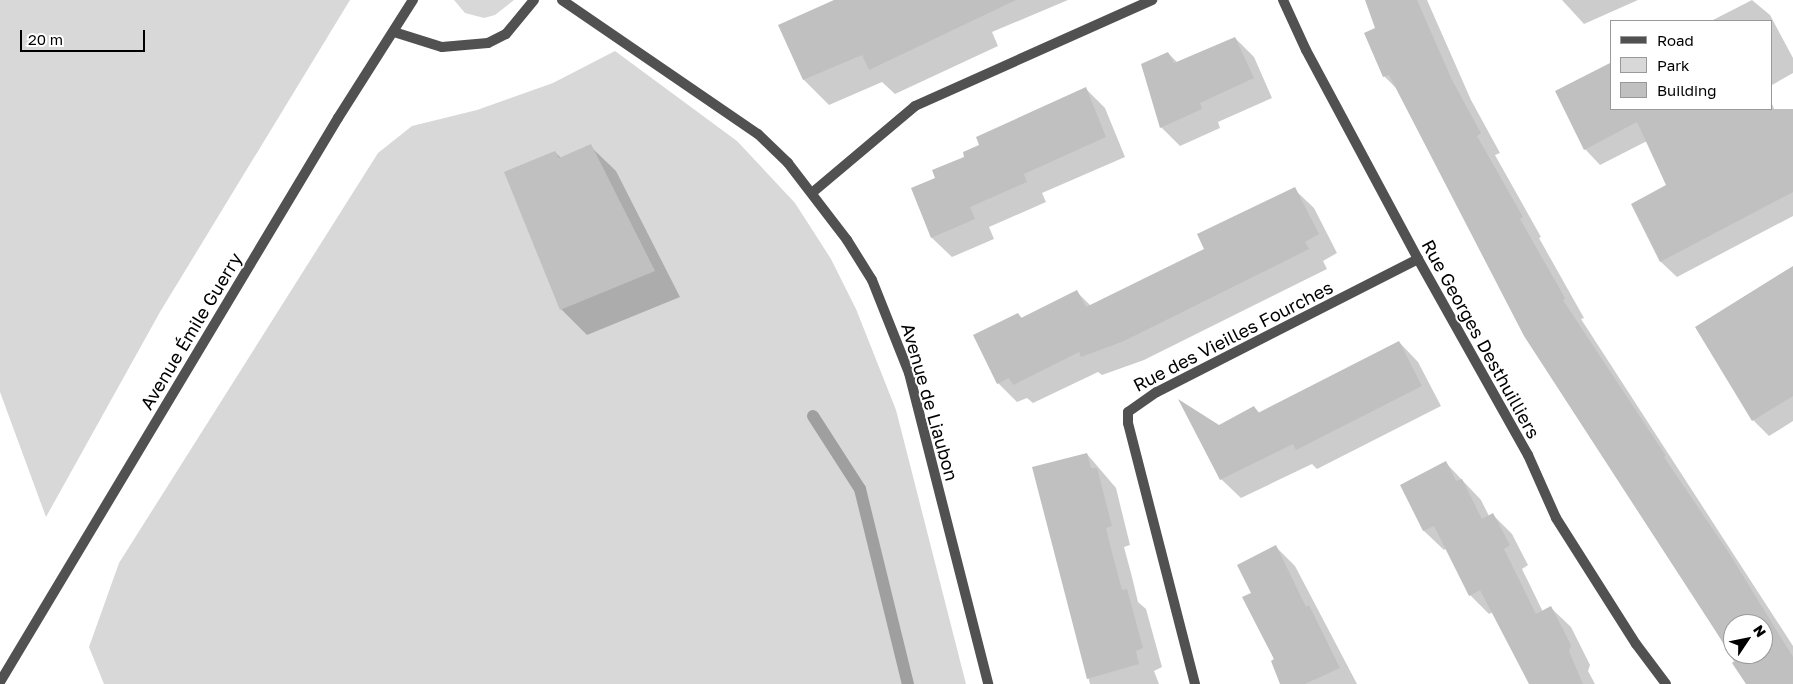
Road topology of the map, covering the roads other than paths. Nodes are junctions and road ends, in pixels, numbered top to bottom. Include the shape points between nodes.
1 (413, 0) edge
2 (534, 0) edge
3 (562, 0) edge
4 (1152, 0) edge
5 (1283, 0) edge
6 (394, 32) junction
7 (813, 192) junction
8 (1418, 260) junction
9 (0, 682) edge
10 (988, 684) edge
11 (1194, 684) edge
12 (1666, 684) edge

1 - 6 street, Avenue Émile Guerry
2 - 6 street via 506,34 488,43 442,47
3 - 7 street, Avenue de Liaubon via 758,134
4 - 7 street via 915,106
5 - 8 street, Rue Georges Desthuilliers via 1306,50
6 - 9 street, Avenue Émile Guerry via 338,118
7 - 10 street, Avenue de Liaubon via 872,280 909,374
8 - 11 street, Rue des Vieilles Fourches via 1157,392 1128,412 1128,423
8 - 12 street, Rue Georges Desthuilliers via 1528,455 1556,518 1636,644

